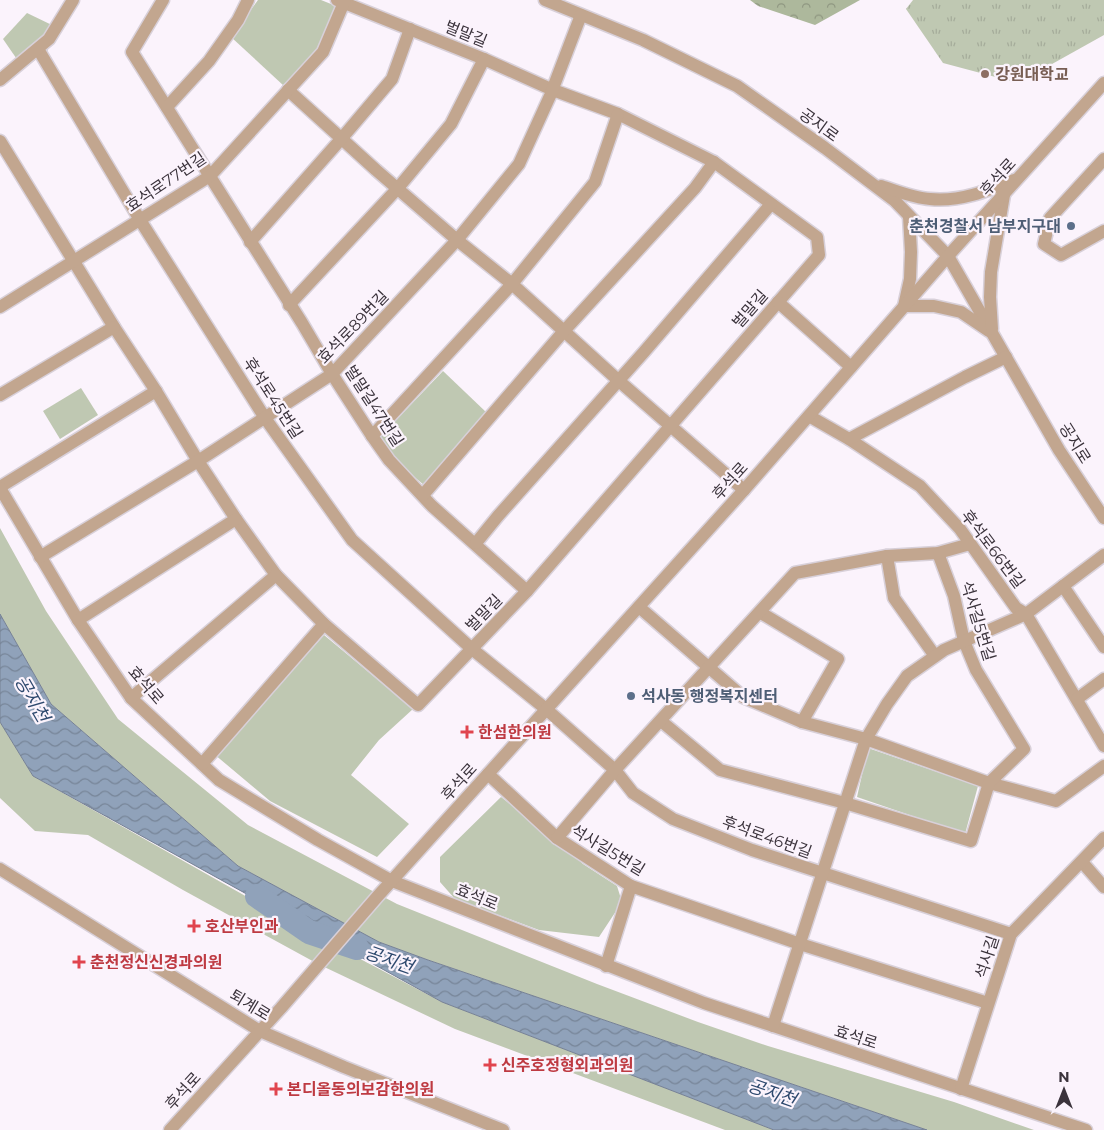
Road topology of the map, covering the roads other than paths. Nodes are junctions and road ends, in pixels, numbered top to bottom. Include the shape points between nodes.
1 (73, 0) edge
2 (163, 0) edge
3 (248, 0) edge
4 (545, 0) edge
5 (342, 1) edge
6 (581, 15) junction
7 (410, 29) junction
8 (38, 49) junction
9 (484, 60) junction
10 (0, 80) edge
11 (1104, 83) edge
12 (288, 90) junction
13 (553, 90) junction
14 (167, 107) junction
15 (618, 114) junction
16 (342, 138) junction
17 (0, 140) edge
18 (1104, 159) edge
19 (714, 162) junction
20 (210, 176) junction
21 (1018, 178) junction
22 (871, 183) junction
23 (398, 188) junction
24 (1004, 194) junction
25 (770, 204) junction
26 (909, 216) junction
27 (140, 220) junction
28 (1104, 231) edge
29 (457, 240) junction
30 (250, 242) junction
31 (948, 256) junction
32 (75, 261) junction
33 (512, 284) junction
34 (2, 301) edge
35 (778, 302) junction
36 (289, 305) junction
37 (904, 306) junction
38 (114, 327) junction
39 (564, 330) junction
40 (993, 334) junction
41 (1006, 357) junction
42 (851, 367) junction
43 (332, 374) junction
44 (618, 381) junction
45 (156, 391) junction
46 (0, 395) edge
47 (809, 416) junction
48 (265, 418) junction
49 (670, 427) junction
50 (372, 436) junction
51 (849, 439) junction
52 (198, 461) junction
53 (0, 487) edge
54 (744, 490) junction
55 (422, 495) junction
56 (1104, 518) edge
57 (236, 519) junction
58 (476, 543) junction
59 (970, 544) junction
60 (938, 553) junction
61 (1104, 555) edge
62 (887, 556) junction
63 (40, 557) junction
64 (276, 575) junction
65 (1063, 586) junction
66 (527, 591) junction
67 (639, 607) junction
68 (760, 612) junction
69 (1026, 614) junction
70 (78, 620) junction
71 (324, 624) junction
72 (964, 641) junction
73 (1104, 647) edge
74 (472, 649) junction
75 (935, 656) junction
76 (708, 668) junction
77 (1104, 679) edge
78 (131, 698) junction
79 (1077, 699) junction
80 (546, 709) junction
81 (661, 721) junction
82 (802, 722) junction
83 (866, 739) junction
84 (1104, 746) edge
85 (202, 764) junction
86 (1104, 766) edge
87 (615, 770) junction
88 (488, 774) junction
89 (988, 783) junction
90 (845, 803) junction
91 (557, 838) junction
92 (1104, 838) edge
93 (1082, 862) junction
94 (0, 869) edge
95 (822, 874) junction
96 (392, 880) junction
97 (631, 886) junction
98 (1104, 887) edge
99 (1011, 934) junction
100 (800, 944) junction
101 (606, 966) junction
102 (988, 1003) junction
103 (774, 1026) junction
104 (260, 1031) junction
105 (961, 1089) junction
106 (170, 1130) edge
107 (503, 1130) edge
108 (1086, 1130) edge

1 - 8 street via 49,39
2 - 14 street, 벌말길47번길 via 132,52
3 - 14 street via 209,61
4 - 6 street, 공지로
5 - 7 street, 벌말길
5 - 12 street, 효석로77번길 via 323,52
6 - 13 street, 효석로89번길
6 - 22 street, 공지로 via 643,40 737,86
7 - 9 street, 벌말길
7 - 16 street via 392,78
8 - 10 street
8 - 27 street, 후석로45번길
9 - 13 street, 벌말길
9 - 23 street via 451,124
11 - 21 street, 후석로
12 - 16 street
12 - 20 street, 효석로77번길
13 - 15 street, 벌말길
13 - 29 street, 효석로89번길 via 519,164
14 - 20 street, 벌말길47번길
15 - 19 street, 벌말길
15 - 33 street via 595,182
16 - 23 street
16 - 30 street
17 - 32 street, 벌말길
18 - 28 street via 1050,218 1044,244 1062,255
19 - 25 street, 벌말길
19 - 39 street via 695,188
20 - 27 street, 효석로77번길
20 - 30 street, 벌말길47번길
21 - 22 street via 981,194 930,200
21 - 24 street, 후석로
22 - 26 street, 공지로
23 - 29 street
23 - 36 street
24 - 31 street, 후석로
24 - 40 street via 991,272
25 - 35 street, 벌말길 via 817,237 819,256
25 - 44 street
26 - 31 street, 공지로
26 - 37 street via 910,279
27 - 32 street, 효석로77번길
27 - 48 street, 후석로45번길
29 - 33 street
29 - 43 street, 효석로89번길
30 - 36 street, 벌말길47번길
31 - 37 street, 후석로
31 - 40 street, 공지로
32 - 34 street, 효석로77번길
32 - 38 street, 벌말길
33 - 39 street
33 - 50 street
35 - 42 street
35 - 49 street, 벌말길
36 - 43 street, 벌말길47번길
37 - 40 street via 934,306 961,312
37 - 42 street, 후석로
38 - 45 street, 벌말길
38 - 46 street
39 - 44 street
39 - 55 street
40 - 41 street, 공지로
41 - 51 street
41 - 56 street, 공지로 via 1059,450
42 - 47 street, 후석로
43 - 48 street, 효석로89번길
43 - 50 street, 벌말길47번길
44 - 49 street
44 - 58 street
45 - 52 street, 벌말길
45 - 53 street
47 - 51 street, 후석로66번길
47 - 54 street, 후석로
48 - 52 street, 효석로89번길
48 - 74 street, 후석로45번길 via 352,540
49 - 54 street
49 - 66 street, 벌말길
50 - 55 street, 벌말길47번길 via 389,460
51 - 59 street, 후석로66번길 via 920,486
52 - 57 street, 벌말길
52 - 63 street, 효석로89번길
53 - 63 street, 효석로
54 - 67 street, 후석로
55 - 58 street, 벌말길47번길
57 - 64 street, 벌말길
57 - 70 street
58 - 66 street, 벌말길47번길
59 - 60 street
59 - 69 street, 후석로66번길 via 1016,608
60 - 62 street, 석사길5번길
60 - 72 street, 석사길5번길 via 954,596
61 - 65 street
62 - 68 street, 석사길5번길 via 795,574
62 - 75 street via 894,598
63 - 70 street, 효석로
64 - 71 street, 벌말길
64 - 78 street
65 - 69 street
65 - 73 street
66 - 74 street, 벌말길
67 - 76 street
67 - 80 street, 후석로
68 - 76 street, 석사길5번길
68 - 82 street via 838,659
69 - 72 street
69 - 79 street, 후석로66번길
70 - 78 street, 효석로
71 - 74 street, 벌말길 via 418,705
71 - 85 street
72 - 75 street
72 - 89 street, 석사길5번길 via 976,670 1024,749
74 - 80 street, 후석로45번길
75 - 83 street via 907,676
76 - 81 street, 석사길5번길
76 - 82 street via 743,697
77 - 79 street
78 - 85 street, 효석로
79 - 84 street, 후석로66번길
80 - 87 street, 후석로46번길
80 - 88 street, 후석로
81 - 87 street, 석사길5번길
81 - 90 street via 720,770
82 - 83 street
83 - 89 street
83 - 90 street
85 - 96 street, 효석로 via 227,785
86 - 89 street via 1056,801
87 - 91 street, 석사길5번길
87 - 95 street, 후석로46번길 via 633,793 673,820
88 - 91 street
88 - 96 street, 후석로
89 - 90 street via 971,841
90 - 95 street
91 - 97 street, 석사길5번길
92 - 93 street, 석사길
93 - 98 street
93 - 99 street, 석사길
94 - 104 street, 퇴계로
95 - 99 street, 후석로46번길
95 - 100 street
96 - 101 street, 효석로
96 - 104 street, 후석로
97 - 100 street, 석사길5번길
97 - 101 street
99 - 102 street, 석사길
100 - 102 street, 석사길5번길
100 - 103 street
101 - 103 street, 효석로
102 - 105 street, 석사길
103 - 105 street, 효석로
104 - 106 street, 후석로
104 - 107 street, 퇴계로
105 - 108 street, 효석로

